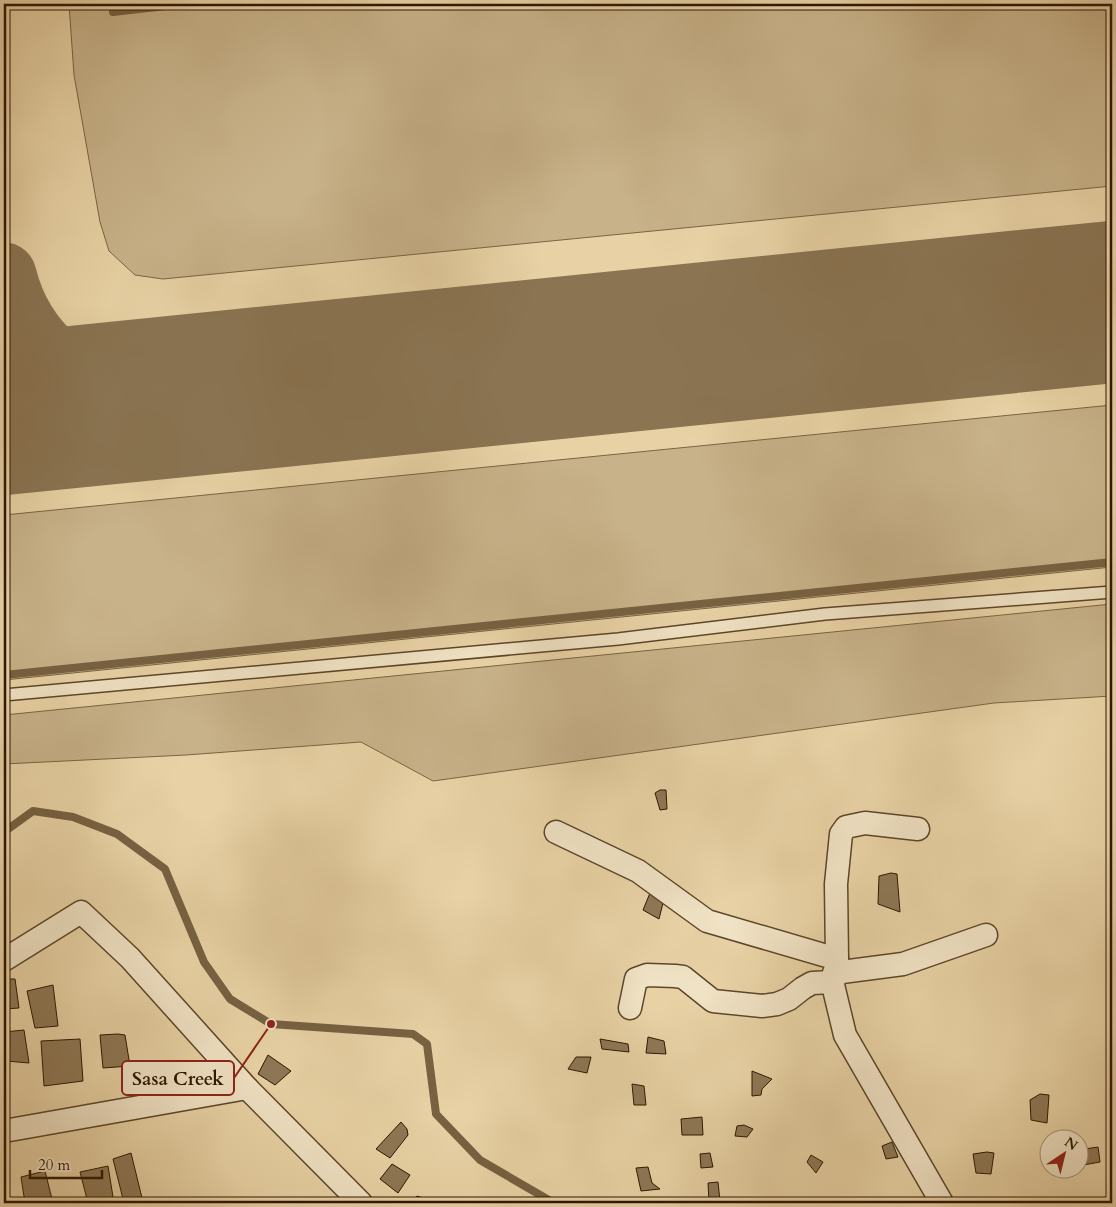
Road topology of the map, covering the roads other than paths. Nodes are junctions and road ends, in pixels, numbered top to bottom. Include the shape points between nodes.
1 (1112, 592) edge
2 (4, 695) edge
3 (918, 829) dead end
4 (556, 832) dead end
5 (986, 935) dead end
6 (4, 960) edge
7 (835, 971) junction
8 (630, 1008) dead end
9 (247, 1088) junction
10 (4, 1131) edge
11 (351, 1202) edge
12 (942, 1203) edge

1 - 2 lane via 825,614 618,639
3 - 7 street via 865,823 846,827 841,834 836,884
4 - 7 street via 638,871 707,921
5 - 7 street via 903,964
6 - 9 street via 81,912 130,958
7 - 8 street via 802,988 789,999 762,1006 714,1001 683,977 647,975 636,979
7 - 12 street via 838,1014 845,1035
9 - 10 street
9 - 11 street

